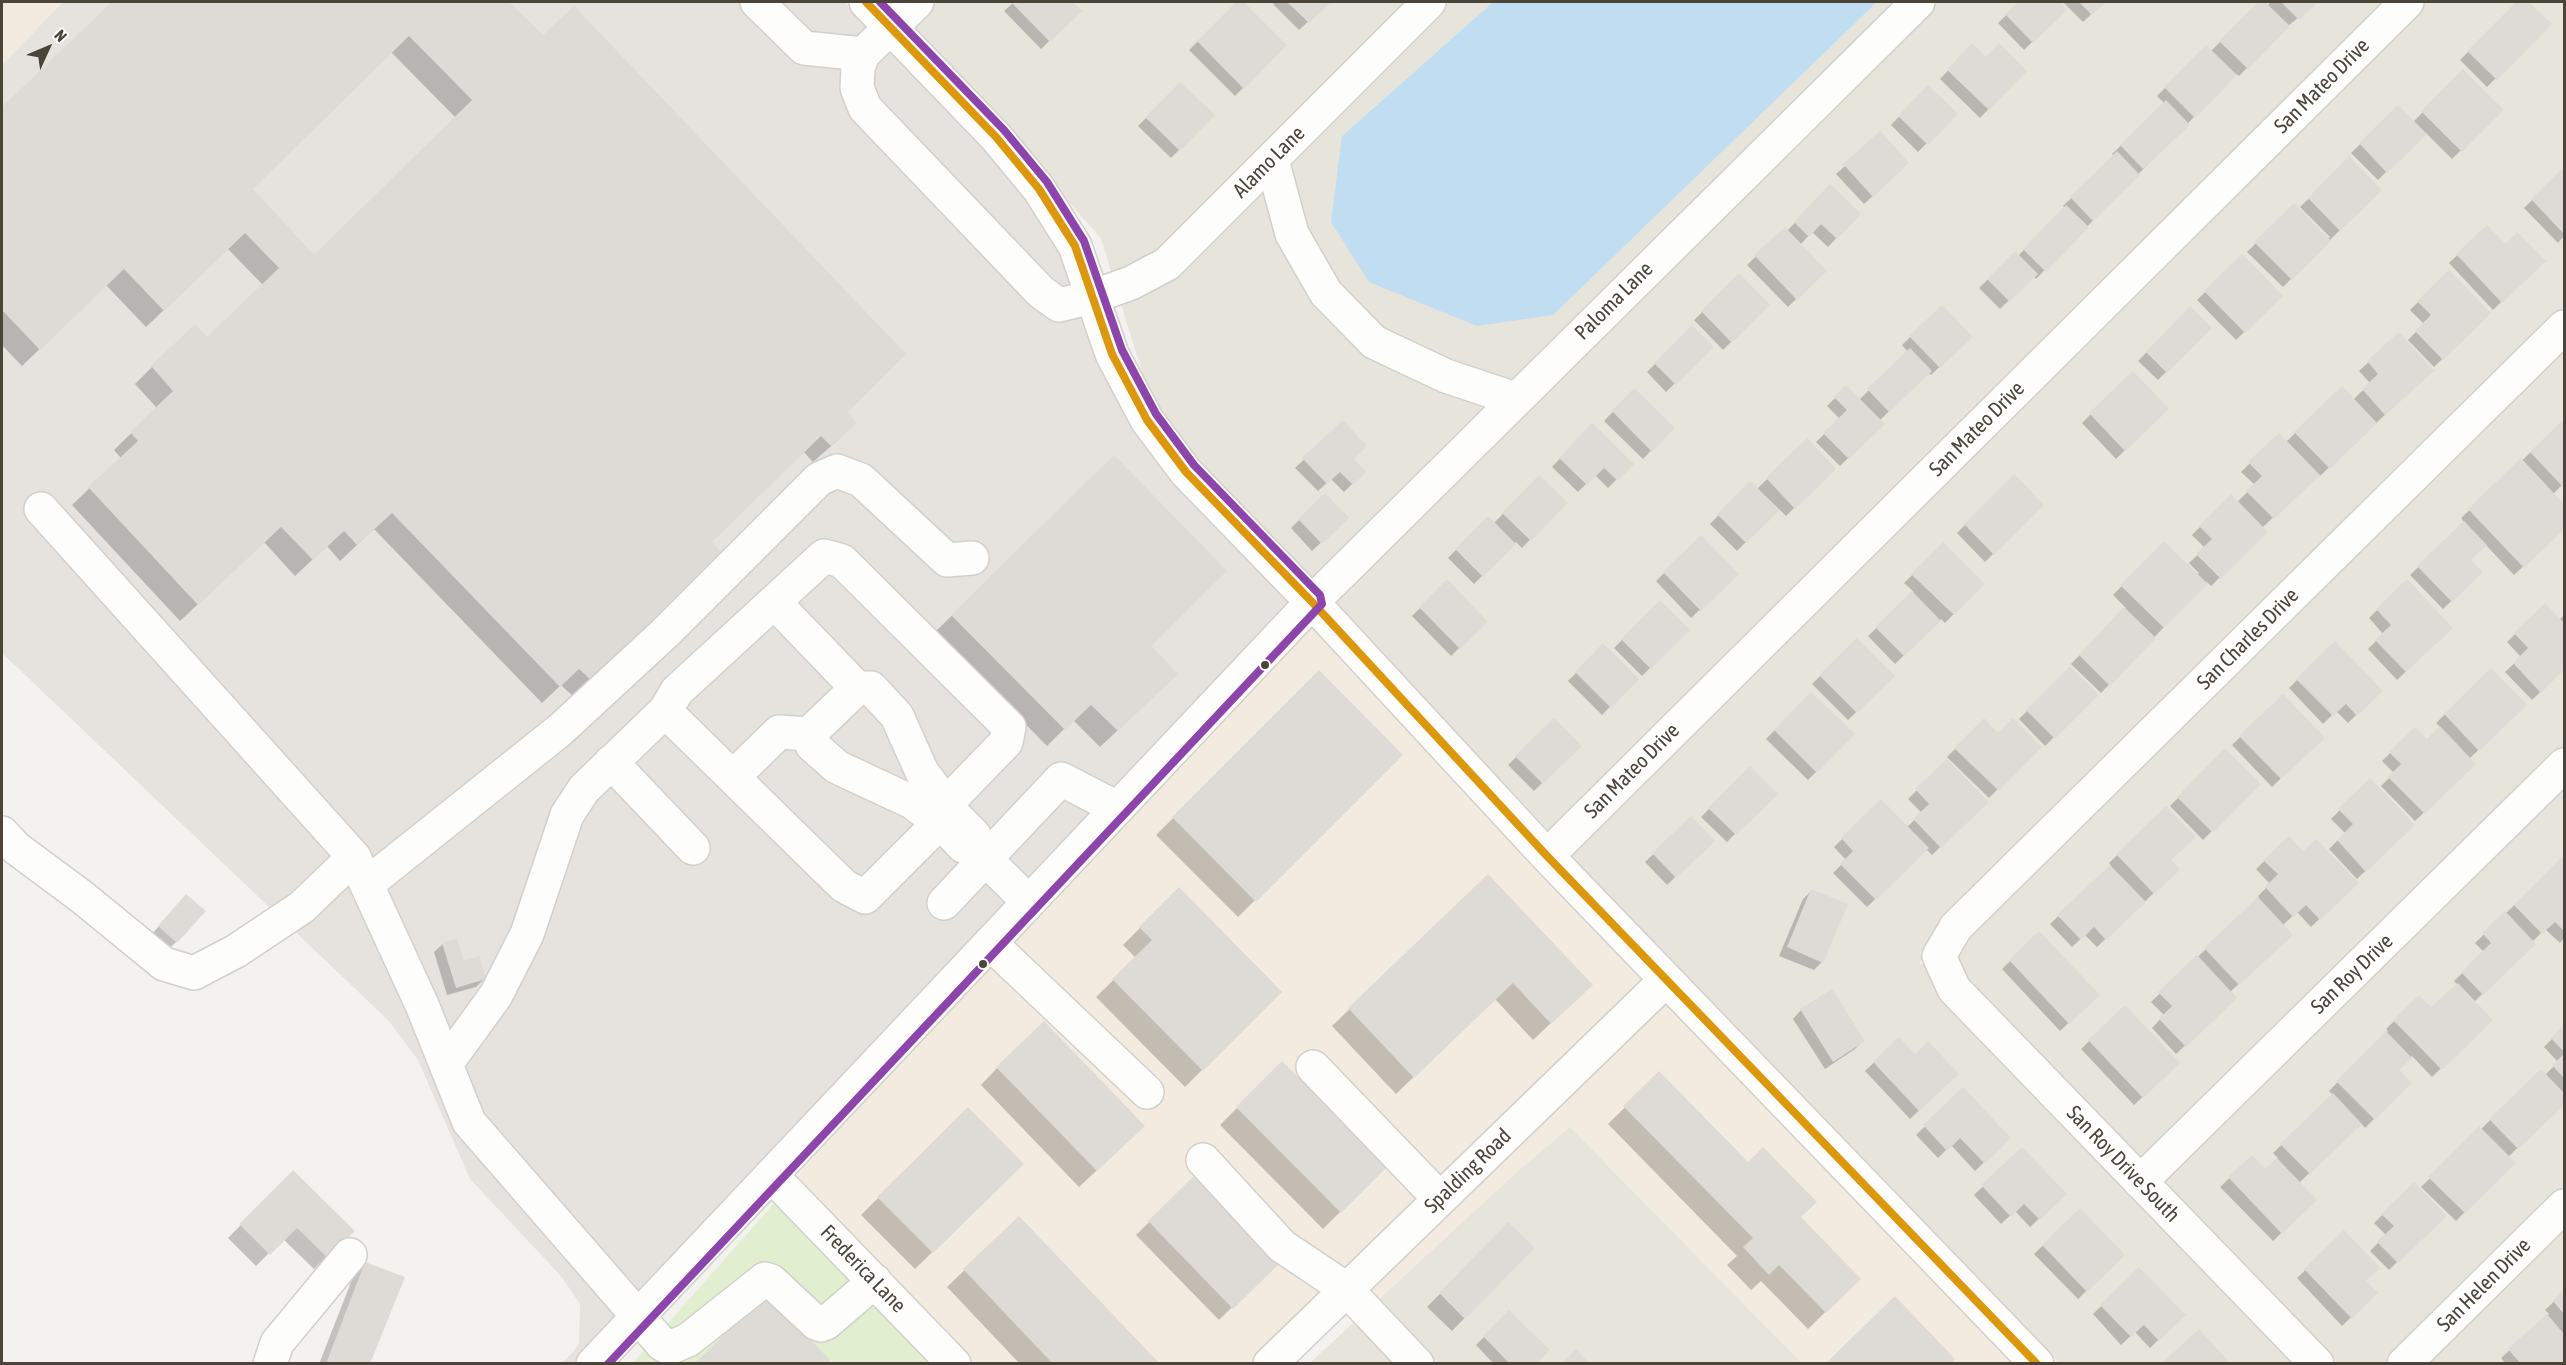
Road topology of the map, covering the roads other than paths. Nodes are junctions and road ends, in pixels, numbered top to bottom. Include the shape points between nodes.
1 (758, 2) edge
2 (866, 2) edge
3 (917, 2) edge
4 (1429, 2) edge
5 (1918, 2) edge
6 (2408, 2) edge
7 (891, 28) junction
8 (863, 54) junction
9 (1272, 160) junction
10 (1092, 297) junction
11 (2565, 327) edge
12 (1515, 399) junction
13 (41, 509) dead end
14 (972, 558) dead end
15 (774, 602) junction
16 (1312, 602) junction
17 (857, 688) junction
18 (665, 711) junction
19 (809, 734) junction
20 (611, 762) junction
21 (2565, 765) edge
22 (733, 777) junction
23 (1117, 808) junction
24 (943, 813) junction
25 (2, 833) edge
26 (693, 848) dead end
27 (982, 856) junction
28 (1547, 856) junction
29 (360, 870) junction
30 (1029, 902) junction
31 (944, 903) dead end
32 (990, 943) junction
33 (1939, 956) joint
34 (1666, 980) junction
35 (446, 1064) junction
36 (1313, 1067) dead end
37 (1147, 1092) dead end
38 (1203, 1160) dead end
39 (771, 1174) junction
40 (2140, 1182) junction
41 (1440, 1199) junction
42 (2565, 1206) edge
43 (350, 1255) dead end
44 (875, 1281) junction
45 (1346, 1290) junction
46 (638, 1316) junction
47 (270, 1364) edge
48 (593, 1364) edge
49 (954, 1364) edge
50 (1270, 1364) edge
51 (1417, 1364) edge
52 (2037, 1364) edge
53 (2317, 1364) edge
54 (2404, 1364) edge

1 - 8 street via 804,48
2 - 7 street
3 - 7 street
4 - 9 street, Alamo Lane
5 - 12 street, Paloma Lane
6 - 28 street, San Mateo Drive
7 - 8 street
7 - 10 street via 996,137 1039,189 1075,246
8 - 10 street, Alamo Lane via 857,88 865,108 1041,292 1059,305
9 - 10 street, Alamo Lane via 1167,264
9 - 12 street via 1292,234 1326,294 1374,342 1446,376
10 - 16 street via 1112,354 1147,420 1186,472
11 - 33 street, San Charles Drive via 1956,927
12 - 16 street, Paloma Lane
13 - 29 street
14 - 29 street via 947,560 861,480 837,471 819,479 665,633 560,730
15 - 17 street
15 - 18 street via 677,691
15 - 24 street via 824,556 842,561 1009,727 1006,742
16 - 23 street, Paloma Lane
16 - 28 street
17 - 19 street
17 - 24 street via 871,688 897,717
18 - 20 street
18 - 22 street
19 - 22 street via 778,732
19 - 24 street via 812,745 837,767
20 - 26 street
20 - 35 street via 584,789 567,814 527,933 496,995
21 - 40 street, San Roy Drive
22 - 24 street via 844,886 865,897
23 - 27 street via 1061,779
23 - 30 street, Paloma Lane
24 - 27 street via 956,817 974,835
25 - 29 street via 164,964 194,973 236,951
27 - 30 street
27 - 31 street
28 - 34 street
29 - 35 street
30 - 32 street, Paloma Lane
32 - 37 street
32 - 39 street, Paloma Lane
33 - 40 street, San Roy Drive South via 1954,989
34 - 41 street, Spalding Road
34 - 52 street
35 - 46 street via 469,1122
36 - 41 street
38 - 45 street via 1282,1246
39 - 44 street, Frederica Lane
39 - 46 street, Paloma Lane
40 - 53 street, San Roy Drive South
41 - 45 street, Spalding Road
42 - 54 street, San Helen Drive
43 - 47 street via 277,1343
44 - 46 street via 821,1325 765,1279 674,1347 666,1347
44 - 49 street, Frederica Lane
45 - 50 street, Spalding Road
45 - 51 street
46 - 48 street, Paloma Lane

